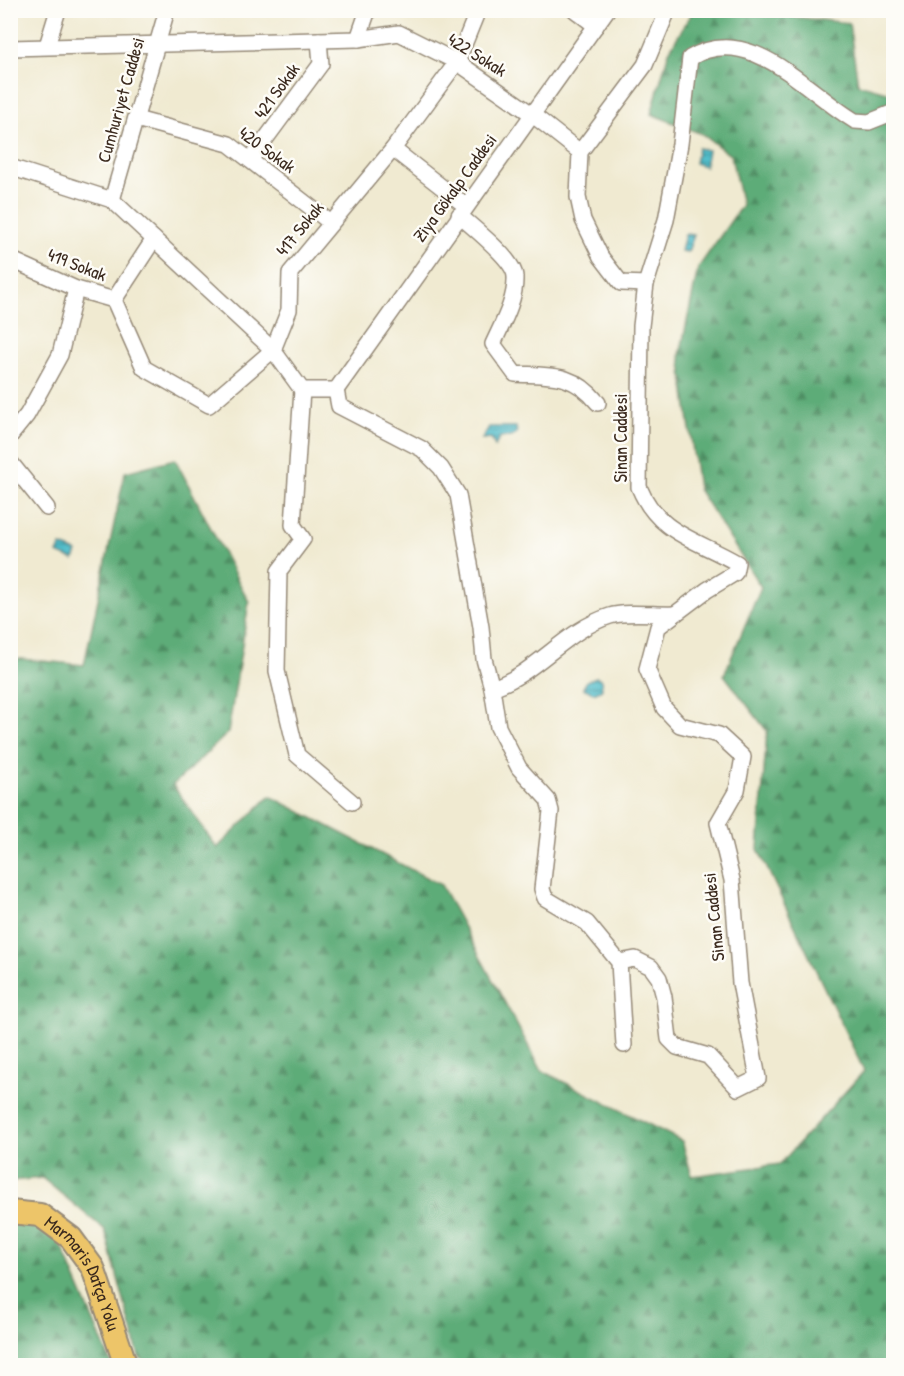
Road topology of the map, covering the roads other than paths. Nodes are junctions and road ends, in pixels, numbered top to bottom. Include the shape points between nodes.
1 (58, 10) edge
2 (166, 10) edge
3 (368, 10) edge
4 (478, 10) edge
5 (575, 10) edge
6 (607, 10) edge
7 (668, 10) edge
8 (596, 26) junction
9 (358, 39) junction
10 (319, 40) junction
11 (157, 44) junction
12 (47, 46) junction
13 (10, 48) edge
14 (457, 62) junction
15 (894, 112) edge
16 (533, 115) junction
17 (136, 119) junction
18 (393, 149) junction
19 (580, 152) junction
20 (250, 160) junction
21 (10, 167) edge
22 (112, 200) junction
23 (462, 210) junction
24 (331, 223) junction
25 (154, 238) junction
26 (10, 259) edge
27 (646, 284) junction
28 (76, 289) junction
29 (114, 300) junction
30 (273, 350) junction
31 (302, 390) junction
32 (336, 390) junction
33 (598, 403) dead end
34 (10, 436) edge
35 (10, 462) edge
36 (47, 508) dead end
37 (675, 614) junction
38 (492, 688) junction
39 (352, 802) dead end
40 (619, 962) junction
41 (624, 1045) dead end
42 (10, 1212) edge
43 (126, 1365) edge

1 - 12 street
2 - 11 street, Cumhuriyet Caddesi
3 - 9 street
4 - 14 street, 417 Sokak
5 - 8 street
6 - 8 street, Ziya Gökalp Caddesi
7 - 19 street via 645,64
8 - 16 street, Ziya Gökalp Caddesi
9 - 10 street, 422 Sokak
9 - 14 street, 422 Sokak via 399,33
10 - 11 street, 422 Sokak
10 - 20 street, 421 Sokak via 321,64
11 - 12 street, 422 Sokak
11 - 17 street, Cumhuriyet Caddesi
12 - 13 street, 422 Sokak
14 - 16 street, 422 Sokak
14 - 18 street, 417 Sokak
15 - 27 street, Sinan Caddesi via 869,122 855,121 771,60 741,49 717,47 690,58 666,220
16 - 19 street, 422 Sokak
16 - 23 street, Ziya Gökalp Caddesi
17 - 20 street, 420 Sokak via 229,144
17 - 22 street, Cumhuriyet Caddesi
18 - 23 street
18 - 24 street, 417 Sokak
19 - 27 street via 578,197 583,220 600,257 621,283
20 - 24 street, 420 Sokak
21 - 22 street
22 - 25 street
23 - 32 street, Ziya Gökalp Caddesi
23 - 33 street via 516,275 513,297 493,344 509,369 515,374 567,377 588,390
24 - 30 street, 417 Sokak via 290,273 289,310
25 - 29 street
25 - 30 street
26 - 28 street, 419 Sokak
27 - 37 street, Sinan Caddesi via 641,326 639,487 647,507 660,521 737,563 735,573
28 - 29 street, 419 Sokak
28 - 34 street via 60,355 27,415
29 - 30 street, 419 Sokak via 144,368 209,405
30 - 31 street
31 - 32 street
31 - 39 street via 293,525 303,539 279,571 277,671 297,755
32 - 38 street via 339,406 422,449 441,468 458,495
35 - 36 street
37 - 38 street via 611,615 513,682
37 - 40 street, Sinan Caddesi via 658,627 647,669 664,708 680,725 718,735 742,757 737,790 718,823 732,880 740,983 758,1078 738,1088 708,1056 677,1047 669,1039 659,978 651,967 635,958
38 - 40 street via 498,727 519,768 548,800 542,889 545,898 587,923
40 - 41 street
42 - 43 highway, Marmaris Datça Yolu via 40,1215 71,1238 93,1268

